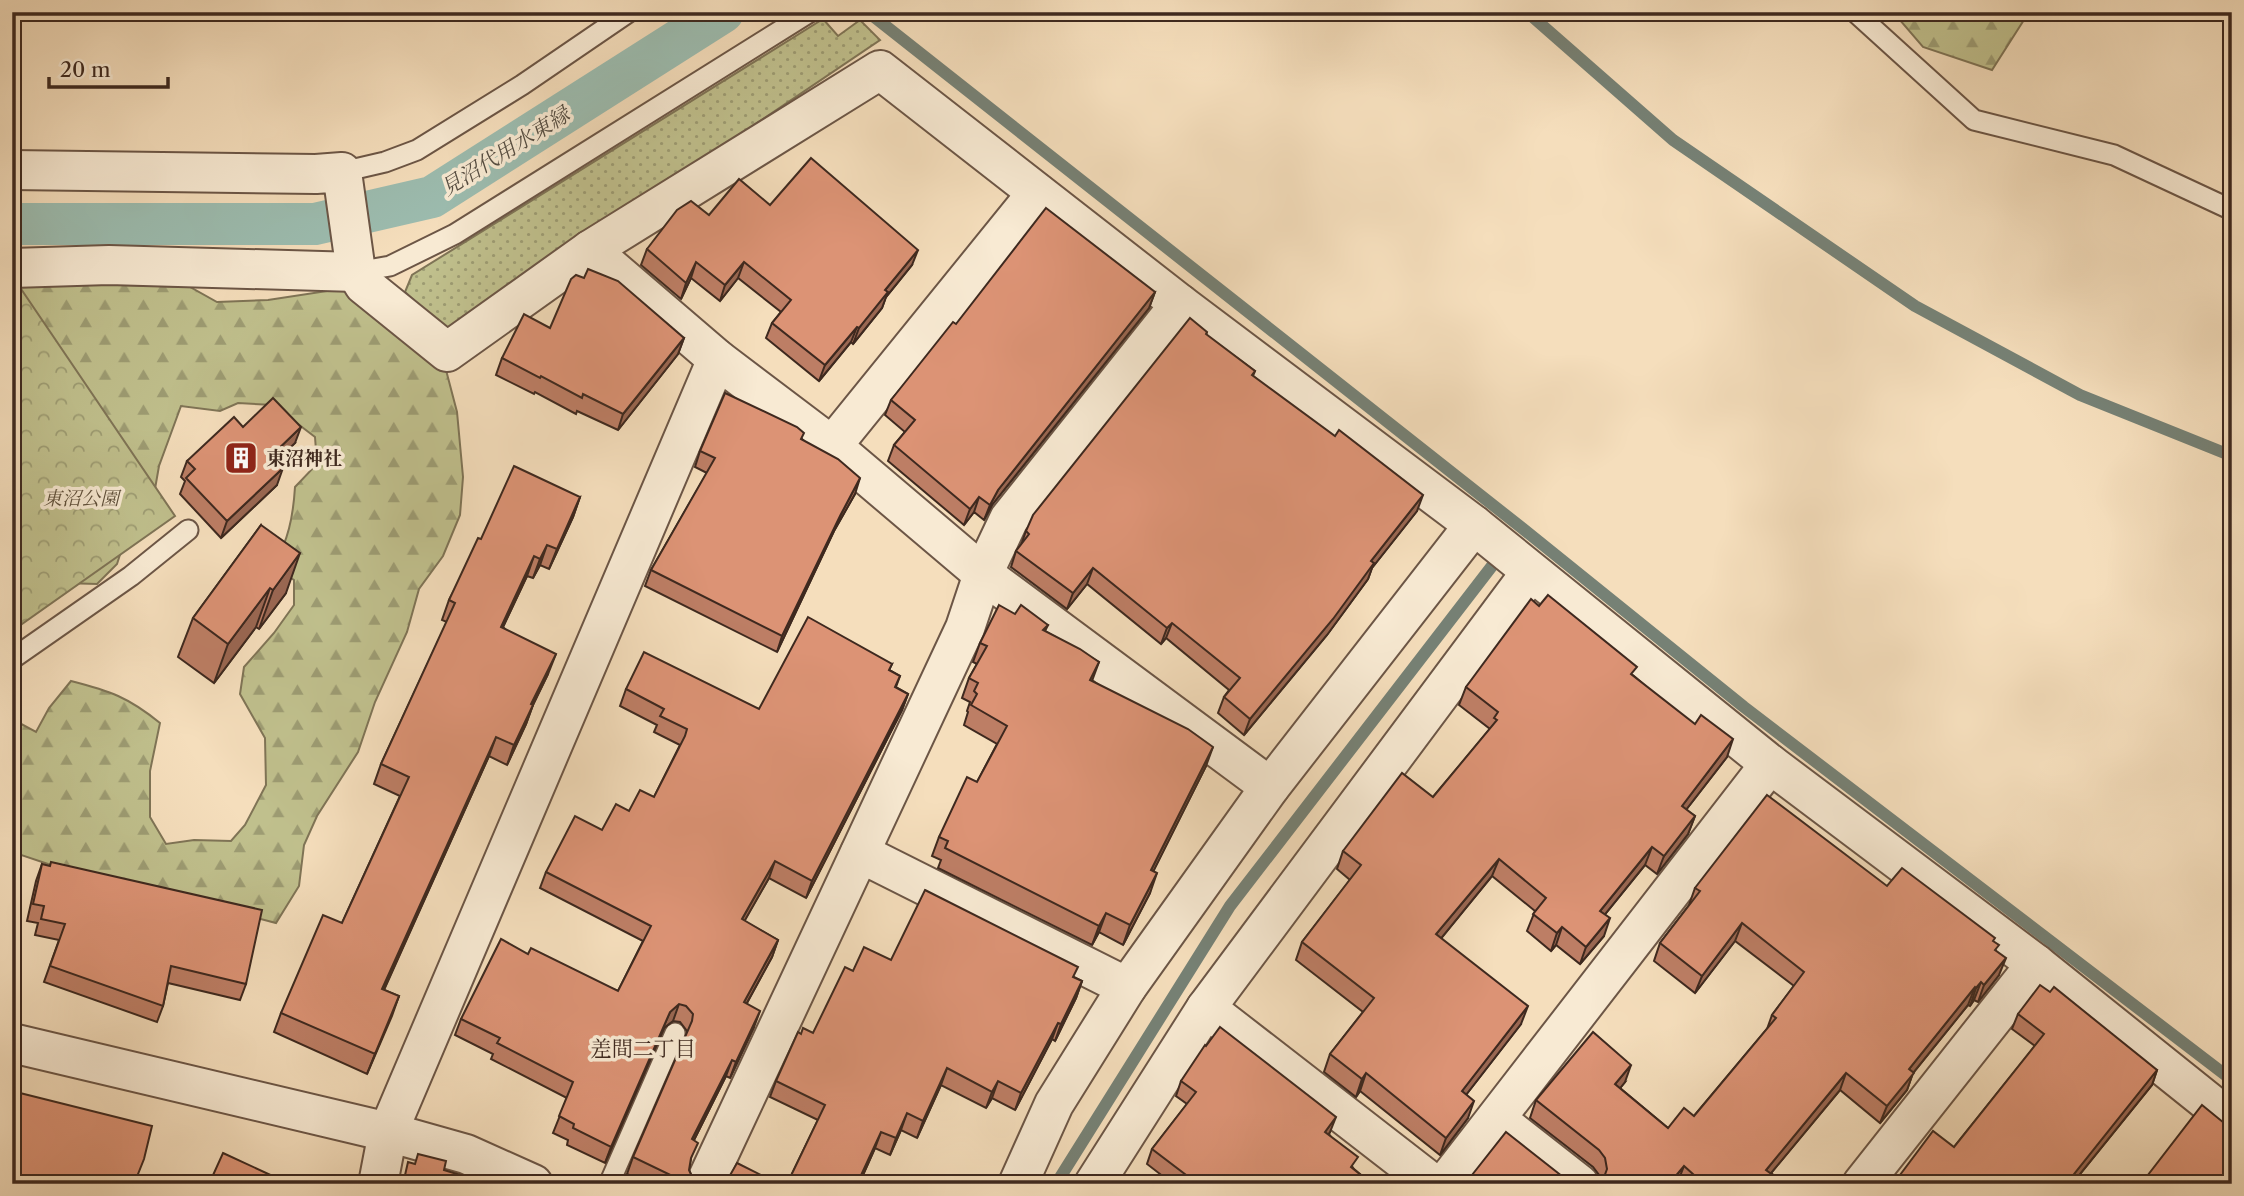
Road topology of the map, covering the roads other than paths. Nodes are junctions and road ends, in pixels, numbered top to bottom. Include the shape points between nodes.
1 (629, 12) edge
2 (810, 12) edge
3 (1855, 12) edge
4 (12, 170) edge
5 (343, 177) junction
6 (1037, 193) junction
7 (2232, 210) edge
8 (590, 250) junction
9 (354, 262) junction
10 (12, 268) edge
11 (1180, 304) junction
12 (717, 359) junction
13 (831, 446) junction
14 (1474, 525) junction
15 (188, 530) dead end
16 (1531, 572) junction
17 (983, 574) junction
18 (12, 659) edge
19 (1770, 764) junction
20 (1270, 787) junction
21 (860, 853) junction
22 (2036, 964) junction
23 (1127, 987) junction
24 (1206, 1008) junction
25 (675, 1033) dead end
26 (12, 1043) edge
27 (1496, 1119) junction
28 (2232, 1121) edge
29 (388, 1132) junction
30 (1109, 1178) edge
31 (378, 1184) edge
32 (533, 1184) edge
33 (609, 1184) edge
34 (705, 1184) edge
35 (1018, 1184) edge
36 (1433, 1184) edge
37 (1445, 1184) edge
38 (1579, 1184) edge
39 (1862, 1184) edge

1 - 5 lane via 417,150
2 - 9 lane via 455,234 390,266
3 - 7 lane via 1974,120 2114,155
4 - 5 street
5 - 9 street
6 - 8 street via 880,70
6 - 11 street
6 - 13 street
8 - 9 street via 447,352 364,285
8 - 12 street
9 - 10 street
11 - 14 street
11 - 17 street via 1009,519
12 - 13 street
12 - 29 street
13 - 17 street
14 - 16 street
14 - 20 street
15 - 18 lane
16 - 19 street
16 - 24 street
17 - 20 street
17 - 21 street via 965,628
19 - 22 street
19 - 27 street
20 - 23 street
21 - 23 street
21 - 34 street
22 - 28 street
22 - 39 street
23 - 35 street via 1054,1104
24 - 30 street
24 - 36 street
25 - 33 lane
26 - 29 street
27 - 37 street
27 - 38 street
29 - 31 street
29 - 32 street via 466,1154

